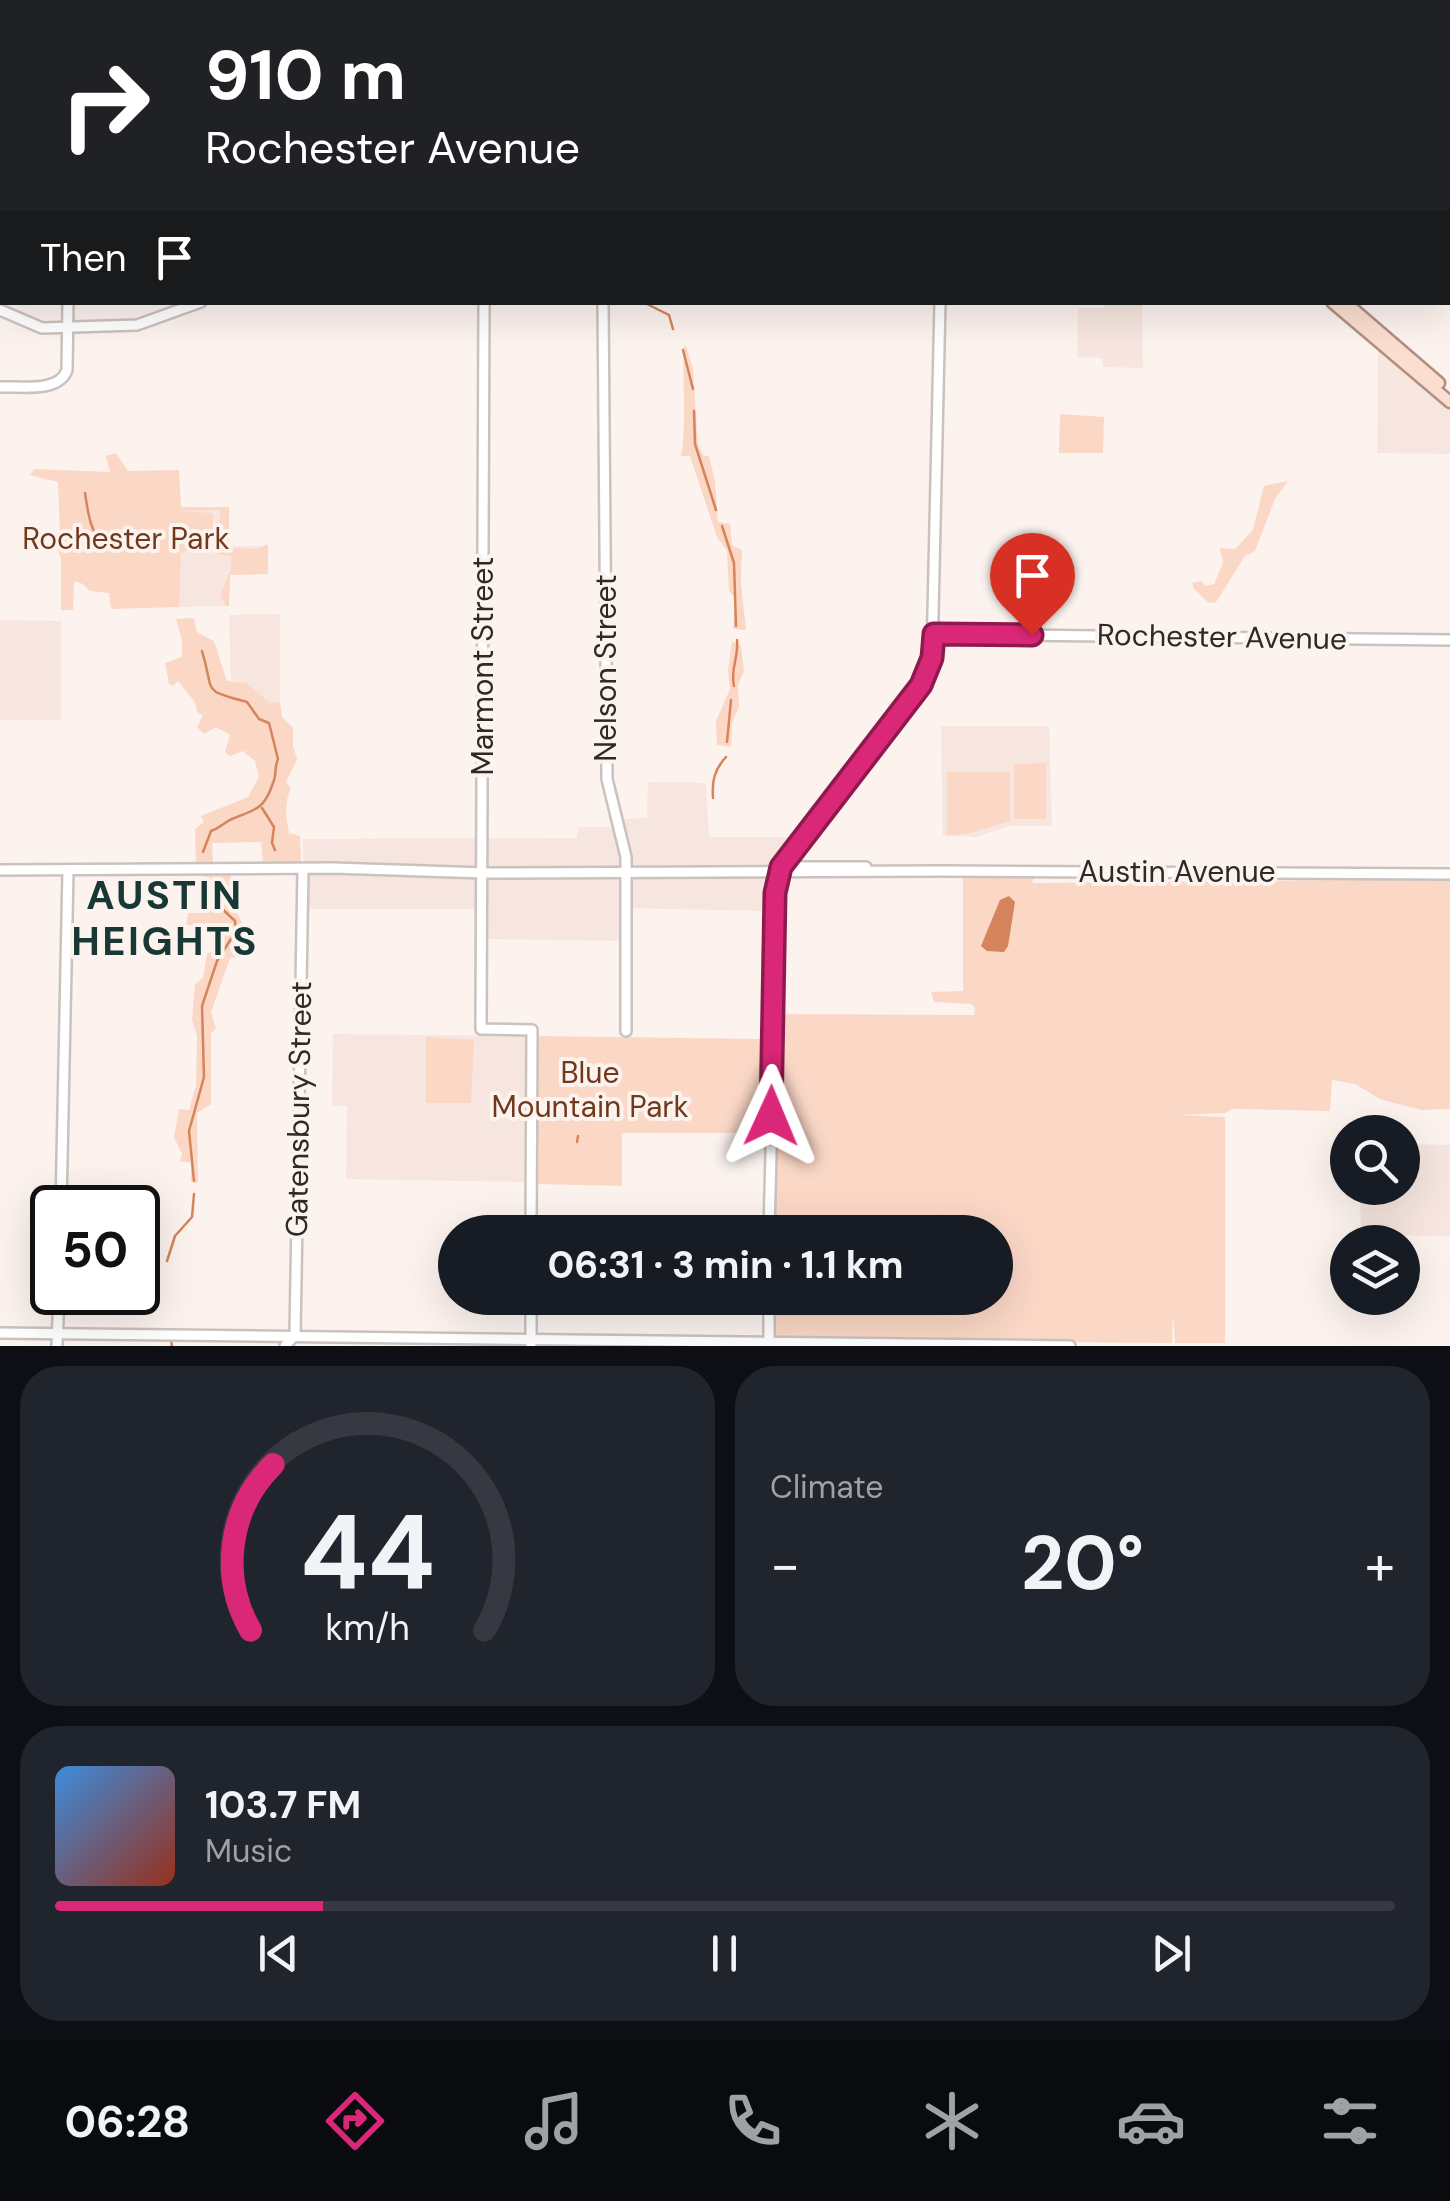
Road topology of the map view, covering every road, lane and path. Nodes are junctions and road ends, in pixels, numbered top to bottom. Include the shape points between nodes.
1 (68, 305) edge
2 (194, 305) edge
3 (484, 305) edge
4 (604, 305) edge
5 (940, 305) edge
6 (1336, 305) edge
7 (1348, 305) edge
8 (0, 310) edge
9 (68, 328) junction
10 (0, 387) edge
11 (1450, 392) edge
12 (1450, 402) edge
13 (934, 634) junction
14 (1450, 640) edge
15 (303, 869) junction
16 (0, 870) edge
17 (481, 870) junction
18 (626, 870) junction
19 (780, 870) junction
20 (68, 871) junction
21 (1450, 874) edge
22 (626, 1031) dead end
23 (61, 1185) edge
24 (531, 1215) edge
25 (769, 1215) edge
26 (59, 1315) edge
27 (531, 1315) edge
28 (769, 1315) edge
29 (0, 1333) edge
30 (295, 1334) junction
31 (58, 1340) edge
32 (531, 1342) edge
33 (769, 1344) edge
34 (285, 1346) edge
35 (1070, 1346) edge

1 - 9 street
2 - 9 street via 146,324
3 - 17 street, Marmont Street
4 - 18 street, Nelson Street via 607,779
5 - 13 street
6 - 12 main road
7 - 11 main road
8 - 9 street via 36,326
9 - 10 street via 65,377 52,385
13 - 14 street, Rochester Avenue
13 - 19 street via 921,685
15 - 17 street, Austin Avenue
15 - 20 street, Austin Avenue
15 - 30 street, Gatensbury Street
16 - 20 street, Austin Avenue
17 - 18 street, Austin Avenue
17 - 24 street, Marmont Street via 482,1029 532,1030
18 - 19 street, Austin Avenue
18 - 22 street, Nelson Street
19 - 21 street, Austin Avenue
19 - 25 street
20 - 23 street
26 - 31 street
27 - 32 street
28 - 33 street
29 - 31 street
30 - 31 street
30 - 32 street
30 - 34 street
32 - 33 street
33 - 35 street

